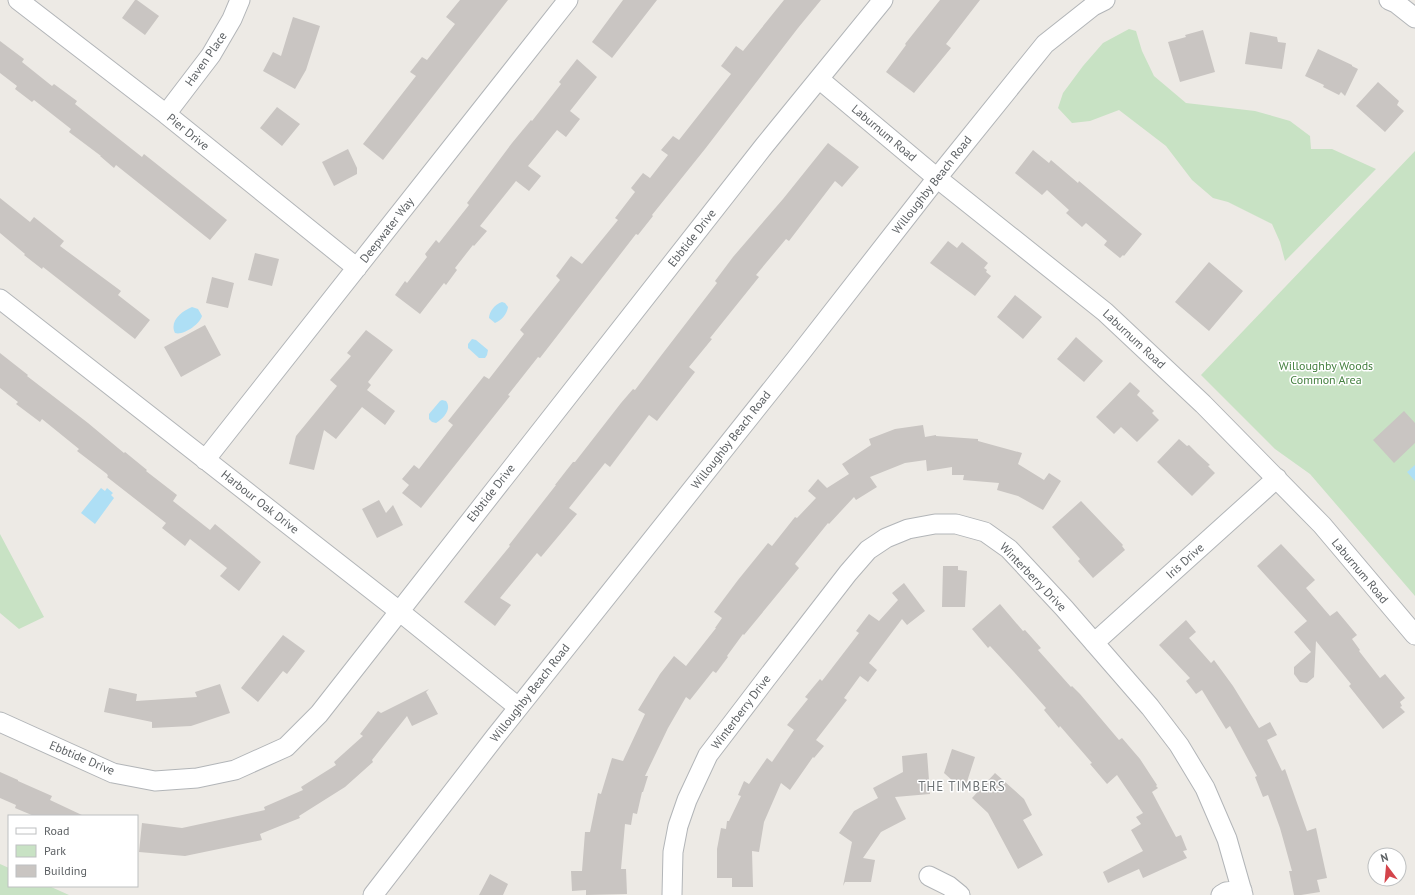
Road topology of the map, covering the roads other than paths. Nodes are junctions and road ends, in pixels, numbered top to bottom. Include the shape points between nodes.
1 (18, 0) edge
2 (240, 0) edge
3 (568, 0) edge
4 (883, 0) edge
5 (1105, 0) edge
6 (1389, 0) edge
7 (1415, 18) edge
8 (819, 79) junction
9 (166, 114) junction
10 (937, 178) junction
11 (357, 268) junction
12 (0, 299) edge
13 (205, 460) junction
14 (1277, 478) junction
15 (399, 611) junction
16 (1415, 635) edge
17 (1094, 643) junction
18 (518, 707) junction
19 (0, 722) edge
20 (929, 876) dead end
21 (1242, 892) edge
22 (373, 895) edge
23 (672, 895) edge
24 (960, 895) edge
25 (1221, 895) edge

1 - 9 street, Pier Drive
2 - 9 street, Haven Place via 211,55
3 - 11 street, Deepwater Way
4 - 8 street, Ebbtide Drive
5 - 10 street, Willoughby Beach Road via 1093,6 1045,44
6 - 7 street
8 - 10 street, Laburnum Road
8 - 15 street, Ebbtide Drive via 754,158
9 - 11 street, Pier Drive
10 - 14 street, Laburnum Road via 1105,312
10 - 18 street, Willoughby Beach Road
11 - 13 street, Deepwater Way
12 - 13 street, Harbour Oak Drive
13 - 15 street, Harbour Oak Drive
14 - 16 street, Laburnum Road via 1322,524
14 - 17 street, Iris Drive
15 - 18 street, Harbour Oak Drive
15 - 19 street, Ebbtide Drive via 319,714 286,747 235,770 197,778 155,781 113,773
17 - 21 street, Winterberry Drive via 1179,744 1201,782 1227,839
17 - 23 street, Winterberry Drive via 1009,549 985,532 956,524 935,524 908,529 886,538 868,550 848,573 708,755 678,826 673,852
18 - 22 street, Willoughby Beach Road
20 - 24 street
21 - 25 street, Winterberry Drive via 1226,892

